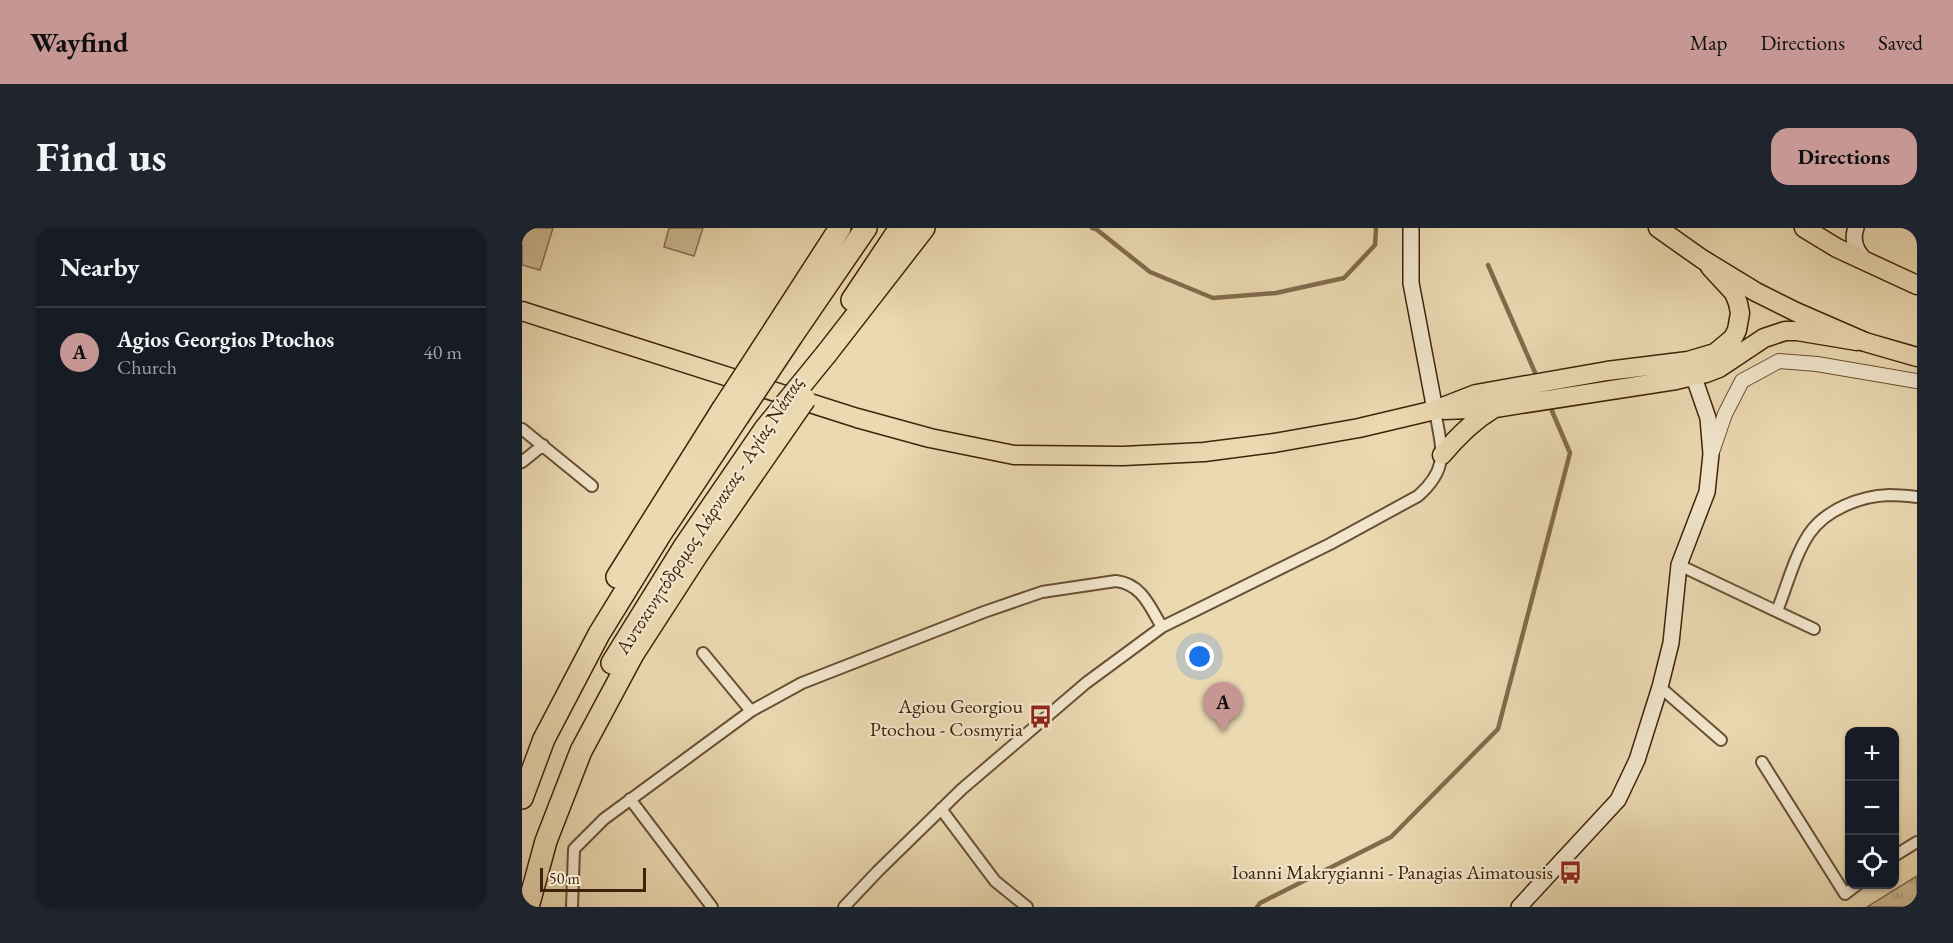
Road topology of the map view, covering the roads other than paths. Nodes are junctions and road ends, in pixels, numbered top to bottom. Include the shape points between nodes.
1 (840, 228) edge
2 (866, 228) edge
3 (900, 228) edge
4 (924, 228) edge
5 (1411, 228) edge
6 (1658, 228) edge
7 (1804, 228) edge
8 (1856, 228) edge
9 (1702, 260) junction
10 (1871, 265) junction
11 (1917, 285) edge
12 (522, 312) edge
13 (784, 332) junction
14 (1865, 342) junction
15 (827, 353) junction
16 (1917, 357) edge
17 (1691, 368) junction
18 (1917, 381) edge
19 (1495, 408) junction
20 (1435, 410) junction
21 (730, 414) junction
22 (522, 429) edge
23 (773, 432) junction
24 (543, 445) junction
25 (1711, 454) junction
26 (1442, 455) junction
27 (522, 462) edge
28 (592, 486) dead end
29 (1917, 497) edge
30 (1679, 565) junction
31 (1777, 612) junction
32 (1162, 627) junction
33 (1814, 629) dead end
34 (703, 653) dead end
35 (1660, 687) junction
36 (751, 711) junction
37 (1721, 740) dead end
38 (1762, 762) dead end
39 (522, 771) edge
40 (522, 798) edge
41 (630, 800) junction
42 (941, 809) junction
43 (1917, 842) edge
44 (1899, 853) edge
45 (522, 885) edge
46 (1852, 889) edge
47 (528, 907) edge
48 (572, 907) edge
49 (712, 907) edge
50 (844, 907) edge
51 (1027, 907) edge
52 (1520, 907) edge

1 - 13 highway
2 - 13 highway, Αυτοκινητόδρομος Λάρνακας - Αγίας Νάπας
3 - 15 highway
4 - 15 highway
5 - 20 main road via 1412,283
6 - 9 main road
7 - 10 main road
8 - 10 main road via 1854,243
9 - 14 main road via 1786,308
9 - 17 main road via 1734,294 1739,321 1726,345
10 - 11 main road
12 - 20 main road via 857,418 1014,455 1204,452 1359,428
13 - 21 highway, Αυτοκινητόδρομος Λάρνακας - Αγίας Νάπας, bridge
14 - 16 main road
14 - 17 main road via 1797,331 1773,333 1719,368
15 - 23 highway, bridge
17 - 19 main road
17 - 20 main road via 1607,371 1476,394
17 - 25 main road via 1708,418
18 - 25 street via 1779,361 1742,381
19 - 20 main road
19 - 26 main road via 1466,429
20 - 26 street
21 - 39 highway via 647,528 587,627 534,737
21 - 40 highway, Αυτοκινητόδρομος Λάρνακας - Αγίας Νάπας via 599,634 544,739
22 - 24 street
23 - 45 highway, Αυτοκινητόδρομος Λάρνακας - Αγίας Νάπας via 684,547 621,646 567,748
23 - 47 highway via 633,654 581,752 546,842
24 - 27 street
24 - 28 street
25 - 30 main road via 1707,492
26 - 32 street via 1439,472 1418,496
29 - 31 street via 1888,495 1868,499 1823,519 1801,548
30 - 31 street
30 - 35 main road via 1671,643
31 - 33 street
32 - 36 street via 1143,594 1126,582 1116,580 1042,592 802,683
32 - 42 street via 1086,682
34 - 36 street
35 - 37 street
35 - 52 main road via 1637,760 1618,800
36 - 41 street
38 - 46 street via 1845,894
41 - 48 street via 574,849
41 - 49 street
42 - 50 street
42 - 51 street via 995,881
43 - 44 street

